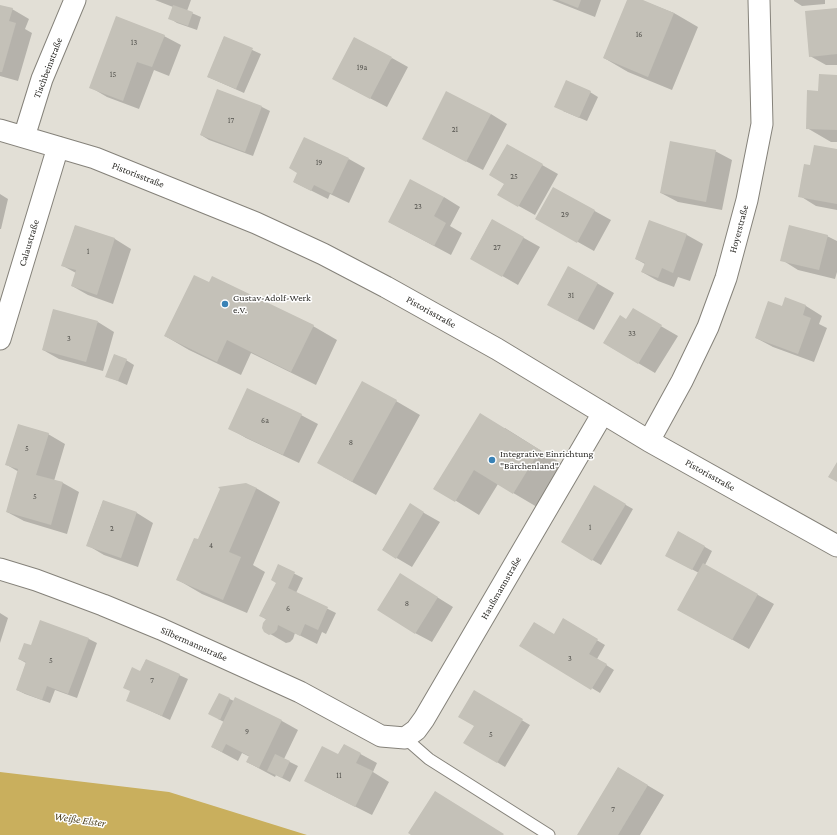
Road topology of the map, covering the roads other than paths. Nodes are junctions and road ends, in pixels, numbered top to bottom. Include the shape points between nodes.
1 (75, 0) edge
2 (759, 0) edge
3 (0, 130) edge
4 (24, 137) junction
5 (58, 147) junction
6 (0, 339) edge
7 (603, 413) junction
8 (649, 441) junction
9 (837, 546) edge
10 (0, 569) edge
11 (405, 738) junction
12 (549, 835) edge

1 - 4 street, Tischbeinstraße via 42,79
2 - 8 street, Hoyerstraße via 762,124 747,200 726,278 708,327
3 - 4 street, Pistorisstraße
4 - 5 street, Pistorisstraße
5 - 6 street, Calaustraße
5 - 7 street, Pistorisstraße via 95,158 179,191 323,254 386,286 497,349
7 - 8 street, Pistorisstraße
7 - 11 street, Haußmannstraße via 424,719 416,730
8 - 9 street, Pistorisstraße
10 - 11 street, Silbermannstraße via 104,605 168,632 300,692 381,736
11 - 12 lane via 429,760

